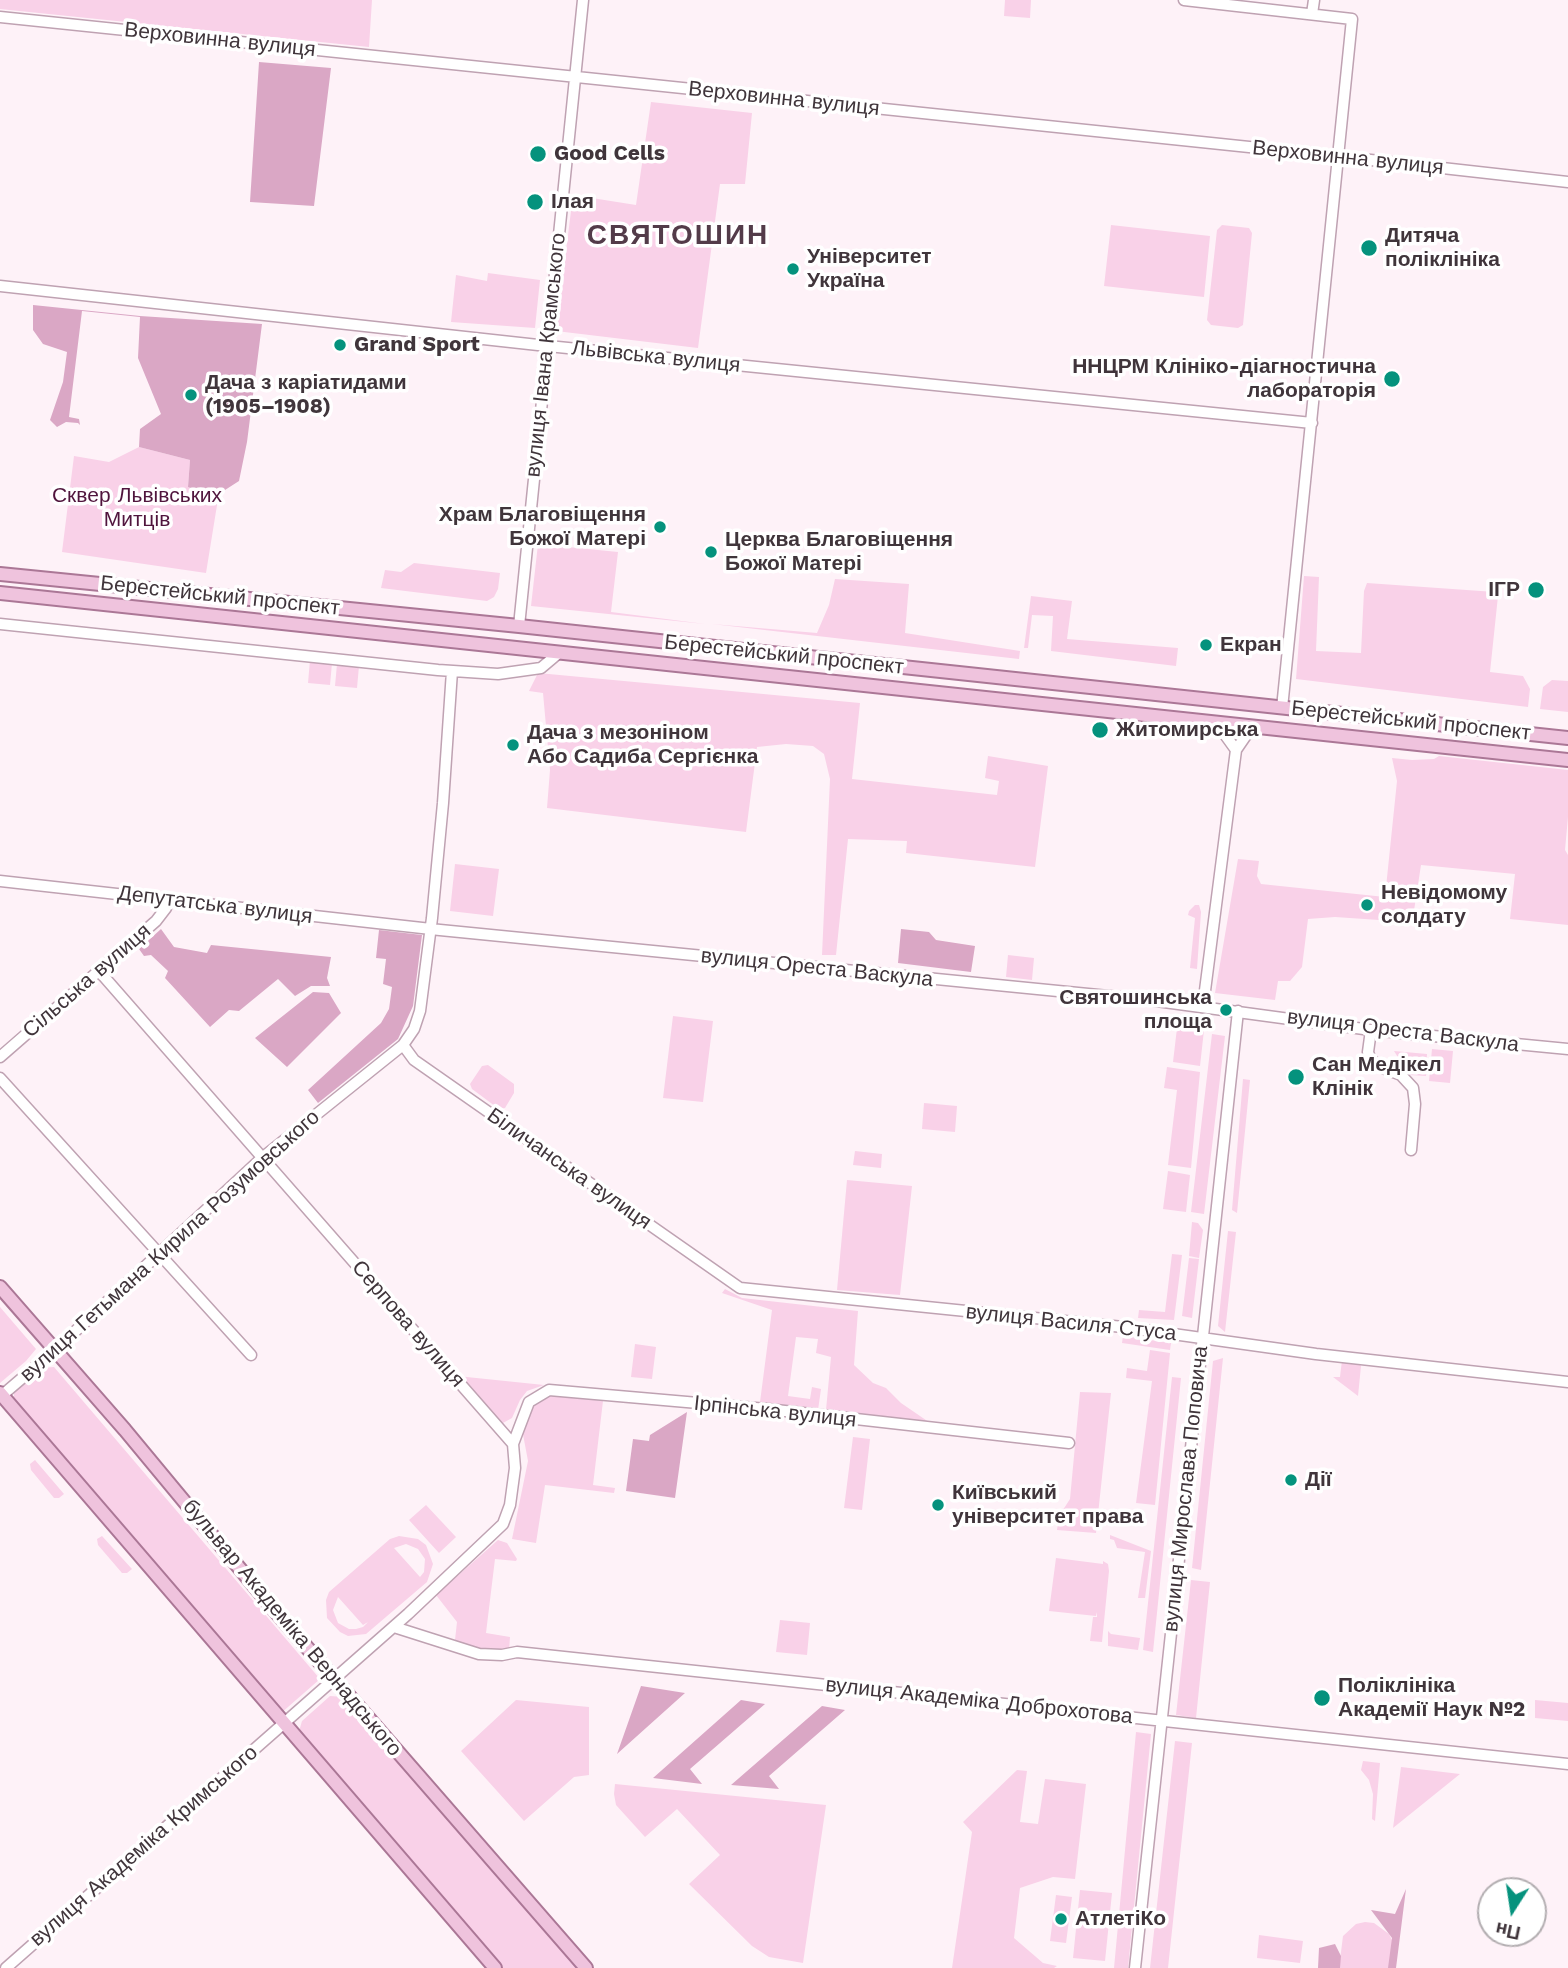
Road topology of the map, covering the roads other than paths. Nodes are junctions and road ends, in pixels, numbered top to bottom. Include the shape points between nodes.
1 (583, 0) edge
2 (1184, 0) edge
3 (1314, 0) edge
4 (1312, 14) junction
5 (0, 17) edge
6 (574, 76) junction
7 (1339, 156) junction
8 (1568, 182) edge
9 (0, 286) edge
10 (547, 346) junction
11 (1311, 423) junction
12 (0, 574) edge
13 (0, 593) edge
14 (0, 624) edge
15 (519, 626) junction
16 (560, 652) junction
17 (452, 671) junction
18 (1282, 708) junction
19 (1206, 720) junction
20 (1266, 726) junction
21 (1568, 738) edge
22 (1236, 750) junction
23 (1568, 760) edge
24 (0, 881) edge
25 (167, 900) junction
26 (431, 929) junction
27 (99, 971) junction
28 (1203, 1006) junction
29 (1238, 1011) junction
30 (1371, 1030) junction
31 (404, 1045) junction
32 (1568, 1049) edge
33 (0, 1057) edge
34 (0, 1077) edge
35 (1410, 1150) dead end
36 (262, 1158) junction
37 (159, 1254) junction
38 (0, 1287) edge
39 (740, 1288) joint
40 (1203, 1340) junction
41 (55, 1350) junction
42 (251, 1355) dead end
43 (1568, 1382) edge
44 (1, 1395) edge
45 (1069, 1443) dead end
46 (513, 1444) junction
47 (394, 1627) junction
48 (334, 1679) junction
49 (1160, 1720) junction
50 (282, 1723) junction
51 (1568, 1764) edge
52 (6, 1968) edge
53 (495, 1968) edge
54 (586, 1968) edge
55 (1135, 1968) edge

1 - 6 street, вулиця Івана Крамського
2 - 4 street
3 - 4 street
4 - 7 street via 1352,19
5 - 6 street, Верховинна вулиця
6 - 7 street, Верховинна вулиця
6 - 10 street, вулиця Івана Крамського
7 - 8 street, Верховинна вулиця
7 - 11 street
9 - 10 street, Львівська вулиця
10 - 11 street, Львівська вулиця
10 - 15 street, вулиця Івана Крамського
11 - 18 street
12 - 15 main road, Берестейський проспект
13 - 16 main road, Берестейський проспект
14 - 17 street
15 - 18 main road, Берестейський проспект
16 - 17 street via 541,668 498,674
16 - 19 main road, Берестейський проспект
17 - 26 street, вулиця Гетьмана Кирила Розумовського
18 - 21 main road, Берестейський проспект
19 - 20 main road, Берестейський проспект
19 - 22 street via 1223,732
20 - 22 street via 1247,734
20 - 23 main road, Берестейський проспект
22 - 28 street
24 - 25 street, Депутатська вулиця
25 - 26 street, Депутатська вулиця
25 - 27 street, Сільська вулиця via 156,921
26 - 28 street, вулиця Ореста Васкула
26 - 31 street, вулиця Гетьмана Кирила Розумовського via 420,1012
27 - 33 street, Сільська вулиця
27 - 36 street, Серпова вулиця
28 - 29 street
29 - 30 street, вулиця Ореста Васкула
29 - 40 street, вулиця Мирослава Поповича
30 - 32 street, вулиця Ореста Васкула
30 - 35 street via 1368,1052 1374,1062 1396,1072 1413,1088
31 - 36 street, вулиця Гетьмана Кирила Розумовського
31 - 39 street, Біличанська вулиця via 414,1060
34 - 37 street
36 - 37 street, вулиця Гетьмана Кирила Розумовського
36 - 46 street, Серпова вулиця
37 - 41 street, вулиця Гетьмана Кирила Розумовського
37 - 42 street
38 - 41 main road, бульвар Академіка Вернадського
39 - 40 street, вулиця Василя Стуса via 1134,1328
40 - 43 street, вулиця Василя Стуса
40 - 49 street, вулиця Мирослава Поповича
41 - 44 street, вулиця Гетьмана Кирила Розумовського
41 - 48 main road, бульвар Академіка Вернадського
44 - 50 main road
45 - 46 street, Ірпінська вулиця via 549,1390 529,1402
46 - 47 street via 515,1468 503,1524
47 - 48 street
47 - 49 street, вулиця Академіка Доброхотова via 479,1654 517,1652
48 - 50 street, вулиця Академіка Кримського
48 - 54 main road, бульвар Академіка Вернадського
49 - 51 street, вулиця Академіка Доброхотова
49 - 55 street, вулиця Мирослава Поповича
50 - 52 street, вулиця Академіка Кримського
50 - 53 main road

